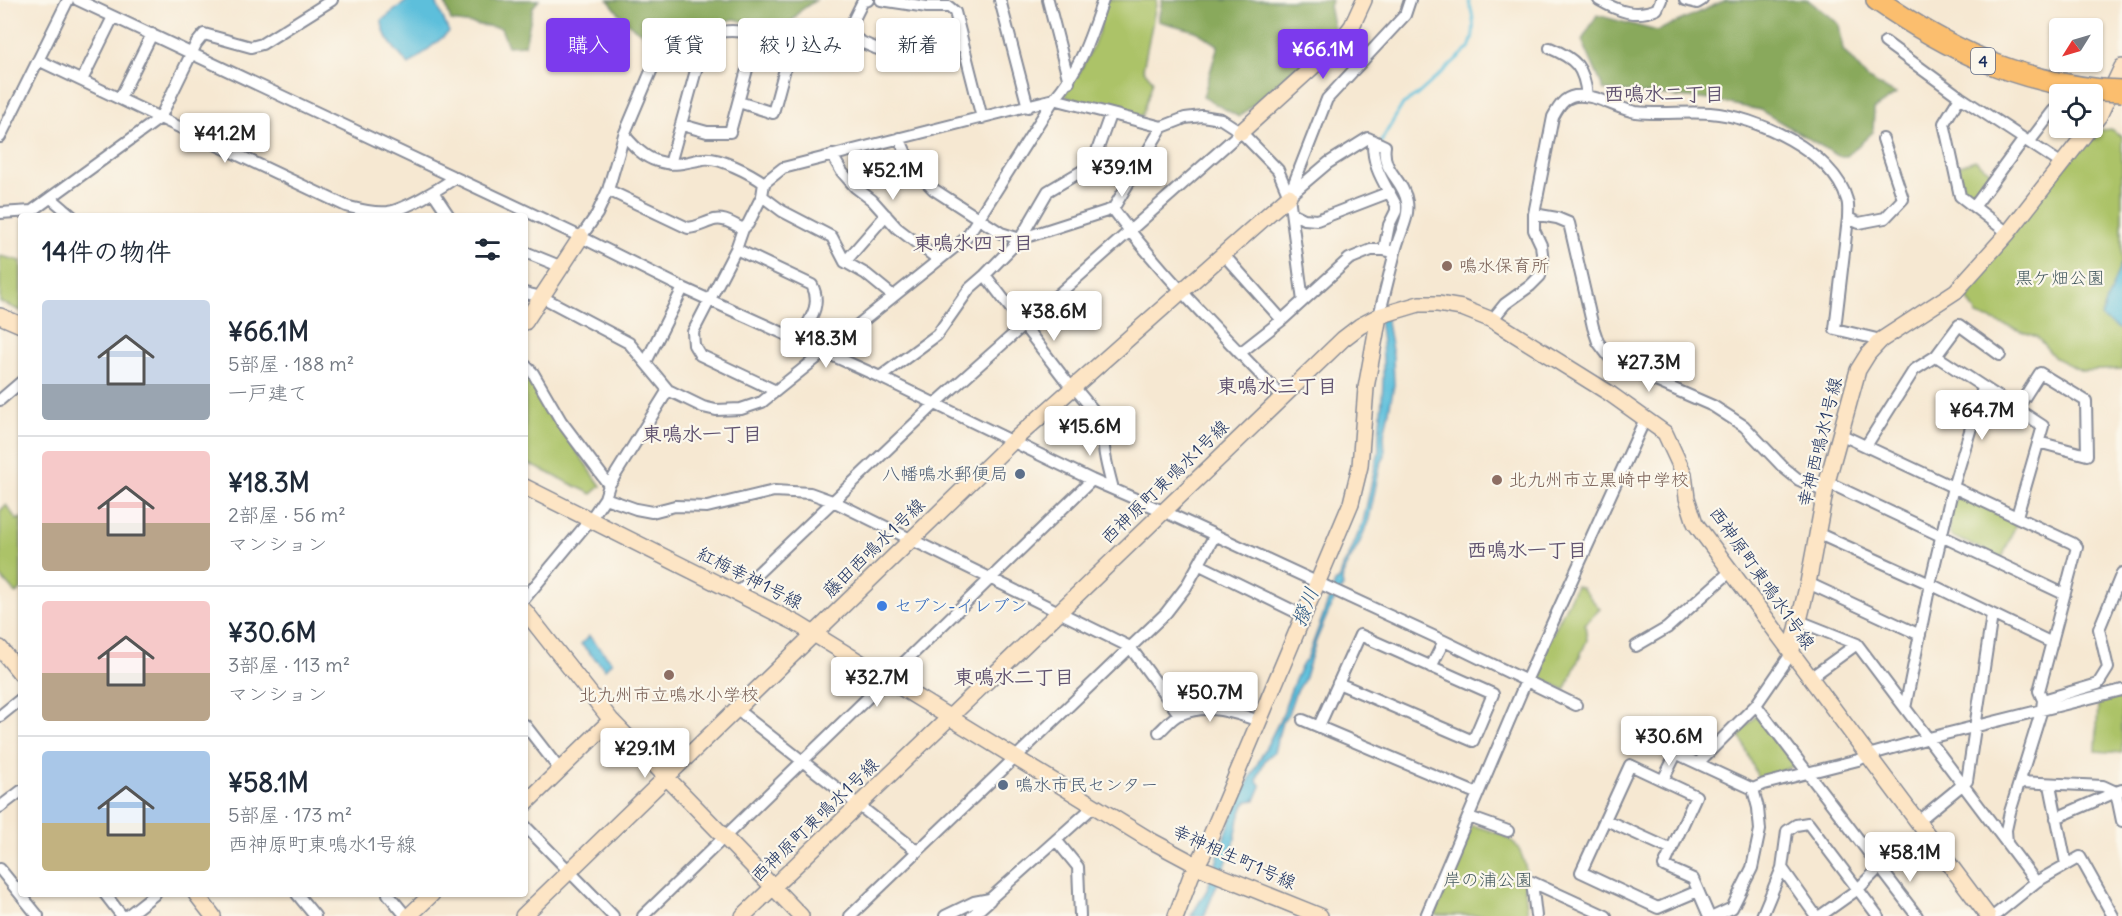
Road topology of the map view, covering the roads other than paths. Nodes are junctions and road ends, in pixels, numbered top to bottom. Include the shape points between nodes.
1 (68, 0) edge
2 (78, 0) edge
3 (332, 0) edge
4 (868, 0) edge
5 (881, 0) edge
6 (1000, 0) edge
7 (1048, 0) edge
8 (1103, 0) edge
9 (1364, 0) edge
10 (1410, 0) edge
11 (1599, 0) edge
12 (1661, 0) edge
13 (1685, 0) edge
14 (1702, 0) edge
15 (1877, 0) edge
16 (1899, 0) edge
17 (100, 4) edge
18 (318, 4) edge
19 (113, 16) junction
20 (152, 34) junction
21 (1885, 42) dead end
22 (963, 45) junction
23 (1550, 48) dead end
24 (192, 53) junction
25 (38, 60) junction
26 (2122, 67) edge
27 (651, 72) edge
28 (696, 72) edge
29 (747, 72) edge
30 (784, 72) edge
31 (82, 80) junction
32 (1069, 82) junction
33 (2112, 84) edge
34 (1587, 96) junction
35 (120, 98) junction
36 (1960, 98) junction
37 (1054, 99) junction
38 (739, 102) junction
39 (1028, 107) junction
40 (2103, 107) edge
41 (1110, 114) junction
42 (2049, 115) edge
43 (160, 118) junction
44 (982, 118) junction
45 (682, 124) junction
46 (1162, 127) junction
47 (1241, 132) junction
48 (624, 135) junction
49 (0, 136) edge
50 (899, 138) junction
51 (2082, 138) edge
52 (1883, 139) dead end
53 (2027, 140) junction
54 (1378, 142) junction
55 (832, 155) junction
56 (670, 164) junction
57 (2062, 164) junction
58 (455, 178) junction
59 (764, 183) junction
60 (608, 190) junction
61 (433, 192) junction
62 (1390, 192) junction
63 (762, 196) junction
64 (1289, 196) junction
65 (51, 198) junction
66 (1974, 207) junction
67 (1113, 209) junction
68 (0, 213) edge
69 (68, 213) edge
70 (447, 213) edge
71 (1292, 213) junction
72 (1534, 214) junction
73 (886, 215) junction
74 (1848, 218) junction
75 (979, 220) junction
76 (743, 229) junction
77 (1130, 232) junction
78 (2008, 233) junction
79 (581, 237) junction
80 (1020, 239) junction
81 (736, 249) junction
82 (1389, 251) junction
83 (528, 253) edge
84 (1223, 254) junction
85 (939, 260) junction
86 (845, 262) junction
87 (562, 267) junction
88 (985, 275) junction
89 (683, 288) junction
90 (1182, 290) junction
91 (528, 294) edge
92 (893, 296) junction
93 (542, 297) junction
94 (710, 300) junction
95 (1303, 301) junction
96 (0, 316) edge
97 (1379, 316) junction
98 (528, 318) edge
99 (1282, 320) junction
100 (1492, 320) junction
101 (18, 324) edge
102 (1023, 325) junction
103 (1881, 340) junction
104 (798, 341) junction
105 (823, 352) junction
106 (1240, 353) junction
107 (2000, 355) dead end
108 (1936, 356) junction
109 (646, 362) junction
110 (528, 367) edge
111 (880, 377) junction
112 (18, 385) edge
113 (1074, 387) junction
114 (1983, 388) junction
115 (668, 390) junction
116 (776, 391) junction
117 (1282, 397) junction
118 (0, 400) edge
119 (935, 404) junction
120 (2017, 409) junction
121 (1645, 419) junction
122 (1840, 434) junction
123 (1013, 441) junction
124 (2038, 442) junction
125 (1866, 446) junction
126 (1092, 480) junction
127 (609, 485) junction
128 (1826, 487) junction
129 (1953, 487) junction
130 (528, 488) edge
131 (1113, 489) junction
132 (605, 498) junction
133 (835, 502) junction
134 (1163, 511) junction
135 (2017, 516) junction
136 (590, 519) junction
137 (1819, 534) junction
138 (1215, 535) junction
139 (1942, 535) junction
140 (910, 540) junction
141 (1200, 565) junction
142 (1732, 570) junction
143 (2122, 573) edge
144 (991, 579) junction
145 (1808, 583) junction
146 (1930, 584) junction
147 (1320, 585) junction
148 (737, 593) junction
149 (528, 594) edge
150 (2064, 594) junction
151 (1059, 612) junction
152 (528, 615) edge
153 (1992, 615) junction
154 (1304, 616) junction
155 (1799, 621) junction
156 (812, 634) junction
157 (1920, 636) junction
158 (1444, 640) junction
159 (2052, 643) junction
160 (1857, 644) junction
161 (1636, 646) dead end
162 (1130, 647) junction
163 (2, 654) edge
164 (1791, 654) junction
165 (1431, 667) junction
166 (18, 671) edge
167 (1810, 678) junction
168 (887, 679) junction
169 (1526, 681) junction
170 (1338, 683) junction
171 (2122, 690) edge
172 (18, 701) edge
173 (1576, 705) dead end
174 (1756, 705) junction
175 (2042, 705) junction
176 (1905, 708) junction
177 (736, 710) junction
178 (1179, 714) junction
179 (0, 716) edge
180 (949, 717) junction
181 (611, 720) junction
182 (1303, 720) dead end
183 (1259, 721) junction
184 (1319, 726) junction
185 (1975, 726) junction
186 (528, 729) edge
187 (1159, 732) dead end
188 (1929, 738) junction
189 (1656, 744) dead end
190 (1676, 754) junction
191 (1868, 755) junction
192 (1015, 757) junction
193 (802, 762) junction
194 (1698, 764) junction
195 (560, 770) junction
196 (1809, 773) junction
197 (666, 777) junction
198 (1663, 780) junction
199 (2020, 782) junction
200 (1962, 785) junction
201 (2050, 785) junction
202 (1753, 789) junction
203 (2119, 791) edge
204 (18, 793) edge
205 (1478, 794) junction
206 (528, 801) edge
207 (858, 806) junction
208 (0, 807) edge
209 (1093, 807) junction
210 (1469, 817) junction
211 (2056, 818) junction
212 (1606, 820) junction
213 (2122, 821) edge
214 (1917, 822) junction
215 (528, 828) edge
216 (1508, 831) dead end
217 (724, 837) junction
218 (1056, 840) junction
219 (2007, 843) junction
220 (1672, 850) junction
221 (917, 852) junction
222 (2066, 864) junction
223 (1197, 866) junction
224 (1880, 867) junction
225 (1782, 868) junction
226 (0, 869) edge
227 (568, 871) junction
228 (2036, 882) junction
229 (774, 887) junction
230 (1858, 889) junction
231 (18, 891) edge
232 (1698, 891) junction
233 (23, 897) edge
234 (107, 897) edge
235 (151, 897) edge
236 (198, 897) edge
237 (299, 897) edge
238 (391, 897) edge
239 (429, 897) edge
240 (990, 899) junction
241 (38, 916) edge
242 (122, 916) edge
243 (127, 916) edge
244 (213, 916) edge
245 (315, 916) edge
246 (407, 916) edge
247 (523, 916) edge
248 (613, 916) edge
249 (643, 916) edge
250 (743, 916) edge
251 (801, 916) edge
252 (850, 916) edge
253 (945, 916) edge
254 (972, 916) edge
255 (1080, 916) edge
256 (1176, 916) edge
257 (1320, 916) edge
258 (1426, 916) edge
259 (1536, 916) edge
260 (1606, 916) edge
261 (1709, 916) edge
262 (1715, 916) edge
263 (1762, 916) edge
264 (1818, 916) edge
265 (1878, 916) edge
266 (1917, 916) edge
267 (1988, 916) edge
268 (1994, 916) edge
269 (2113, 916) edge

1 - 25 street
2 - 17 street
3 - 18 street
4 - 22 street via 863,1 849,29 856,40 893,55 910,56
5 - 22 street via 949,6 955,12
6 - 39 street
7 - 32 street
8 - 32 street via 1082,60
9 - 47 street via 1339,43
10 - 64 street via 1405,15 1327,99
11 - 12 street via 1620,12 1645,14 1657,9
13 - 14 street
15 - 33 highway, 4 via 1943,43 1982,61 2050,82
16 - 33 highway, 4 via 1950,33 1986,50 2018,62
17 - 19 street
18 - 24 street via 262,44 251,46 204,34
19 - 20 street
19 - 31 street
20 - 24 street
20 - 35 street
21 - 36 street
22 - 44 street
23 - 34 street via 1566,54 1582,71
24 - 43 street
24 - 58 street
25 - 31 street
25 - 49 street
26 - 40 street, 幸神西鳴水1号線
27 - 48 street
28 - 45 street
29 - 38 street
30 - 38 street via 773,112
31 - 35 street
32 - 37 street
34 - 72 street via 1572,96 1560,103 1553,117
34 - 74 street via 1635,112 1710,113 1748,120 1778,132 1820,160 1836,177 1848,201
35 - 43 street
36 - 53 street
36 - 66 street via 1944,123 1960,196
37 - 39 street
37 - 41 street
37 - 75 street
38 - 45 street via 730,132 707,132
39 - 44 street
41 - 46 street
41 - 80 street via 1092,165 1048,191
42 - 53 street
43 - 61 street via 346,206 367,212 391,212
43 - 65 street
44 - 50 street
45 - 56 street
46 - 47 street via 1202,116 1221,119
46 - 67 street
47 - 64 street via 1278,170
47 - 77 street
48 - 56 street via 655,161
48 - 60 street
50 - 55 street
50 - 75 street via 913,168 933,189
51 - 57 street, 幸神西鳴水1号線
52 - 74 street via 1903,200 1885,218 1859,223
53 - 57 street
53 - 66 street
54 - 62 street via 1372,155
54 - 64 street via 1368,138 1360,142
54 - 82 street via 1407,199 1408,212
55 - 59 street via 783,168
55 - 73 street via 849,180
56 - 59 street via 684,165 705,158 719,160
57 - 78 street, 幸神西鳴水1号線
58 - 61 street
58 - 79 street
59 - 63 street
60 - 76 street via 688,228 724,220
60 - 79 street
61 - 70 street
62 - 71 street via 1317,220
62 - 82 street via 1396,211 1389,225
63 - 76 street
63 - 86 street via 832,237
64 - 71 street
64 - 84 street, 藤田西鳴水1号線
65 - 68 street via 32,211
65 - 69 street
66 - 78 street
67 - 77 street
67 - 80 street
71 - 95 street
72 - 100 street via 1534,230 1544,261 1540,276 1505,304
72 - 128 street via 1569,223 1593,327 1610,358 1713,406 1744,426 1799,480
73 - 85 street
73 - 86 street
74 - 103 street via 1835,329
75 - 80 street
75 - 85 street via 966,238
76 - 81 street
77 - 90 street
77 - 102 street
78 - 103 street, 幸神西鳴水1号線 via 1956,291
79 - 87 street
79 - 89 street
80 - 88 street
81 - 94 street
81 - 104 street via 812,285 816,306
82 - 95 street via 1371,250 1349,259
82 - 97 street
83 - 87 street
84 - 90 street, 藤田西鳴水1号線
84 - 99 street
85 - 92 street
86 - 92 street
87 - 93 street
88 - 102 street
88 - 111 street via 970,288 937,335
89 - 94 street
89 - 109 street
90 - 106 street
90 - 113 street, 藤田西鳴水1号線
91 - 93 street
92 - 105 street
93 - 98 street
93 - 109 street via 629,343
94 - 104 street
94 - 116 street via 693,332 700,356
95 - 99 street
96 - 101 street
97 - 100 street, 西神原町東鳴水1号線 via 1419,304 1438,304
97 - 117 street, 西神原町東鳴水1号線 via 1343,339
97 - 147 street via 1366,388 1360,466
99 - 106 street
100 - 121 street, 西神原町東鳴水1号線
102 - 113 street
102 - 119 street
103 - 122 street, 幸神西鳴水1号線 via 1857,370
104 - 105 street
105 - 111 street
105 - 116 street
106 - 117 street
107 - 108 street via 1959,325
108 - 114 street
108 - 125 street via 1914,370
109 - 115 street
110 - 127 street via 561,421
111 - 119 street
112 - 118 street
113 - 123 street, 藤田西鳴水1号線
113 - 131 street via 1104,423 1104,456
114 - 120 street
114 - 129 street
115 - 116 street via 716,410 741,409 762,402
115 - 127 street
117 - 134 street, 西神原町東鳴水1号線
119 - 123 street
119 - 133 street
120 - 124 street via 2043,426
120 - 124 street via 2040,373 2086,401 2087,455
121 - 142 street, 西神原町東鳴水1号線 via 1665,433 1684,474 1695,523
121 - 169 street
122 - 125 street
122 - 128 street, 幸神西鳴水1号線
123 - 126 street
123 - 140 street, 藤田西鳴水1号線
124 - 135 street
125 - 129 street
126 - 131 street
126 - 144 street
127 - 132 street
128 - 137 street, 幸神西鳴水1号線
128 - 139 street
129 - 135 street
129 - 139 street
130 - 136 street, 紅梅幸神1号線
131 - 134 street
132 - 133 street via 652,512 675,506 707,507 774,491 810,493
132 - 136 street
133 - 140 street
133 - 148 street
134 - 138 street
134 - 151 street, 西神原町東鳴水1号線
135 - 150 street via 2077,547
136 - 148 street, 紅梅幸神1号線
136 - 149 street
137 - 145 street, 幸神西鳴水1号線
137 - 146 street
138 - 141 street
138 - 147 street
139 - 146 street
139 - 150 street
140 - 144 street
140 - 156 street, 藤田西鳴水1号線
141 - 154 street
141 - 162 street via 1166,613
142 - 161 street via 1667,628
142 - 164 street, 西神原町東鳴水1号線
143 - 175 street via 2099,629 2108,668 2098,684
144 - 151 street
144 - 168 street
145 - 155 street, 幸神西鳴水1号線
145 - 157 street
146 - 153 street
146 - 157 street
147 - 154 street
147 - 158 street
148 - 156 street, 紅梅幸神1号線
150 - 159 street
151 - 162 street
151 - 180 street, 西神原町東鳴水1号線
152 - 181 street
153 - 159 street
153 - 185 street
154 - 183 street
155 - 160 street
155 - 164 street, 幸神西鳴水1号線
156 - 168 street, 紅梅幸神1号線
156 - 177 street, 藤田西鳴水1号線
157 - 176 street
158 - 165 street
158 - 169 street
159 - 175 street via 2039,691
160 - 167 street
160 - 176 street
162 - 178 street
162 - 192 street
163 - 166 street
164 - 167 street, 西神原町東鳴水1号線
164 - 174 street
165 - 170 street via 1360,635
165 - 170 street via 1493,694 1473,741
167 - 191 street, 西神原町東鳴水1号線
168 - 180 street, 紅梅幸神1号線
168 - 193 street
169 - 173 street
169 - 205 street
170 - 184 street
171 - 175 street
172 - 179 street
174 - 194 street
174 - 196 street
175 - 185 street
175 - 199 street
176 - 188 street
177 - 193 street
177 - 197 street, 藤田西鳴水1号線
178 - 183 street via 1225,710
178 - 187 street
180 - 192 street, 幸神相生町1号線
180 - 207 street, 西神原町東鳴水1号線
181 - 195 street
181 - 197 street
182 - 184 street
183 - 223 street
184 - 205 street
185 - 188 street
185 - 200 street via 1967,781
186 - 195 street
188 - 191 street
188 - 200 street
189 - 190 street
190 - 194 street
190 - 198 street
191 - 196 street
191 - 214 street, 西神原町東鳴水1号線
192 - 209 street, 幸神相生町1号線
192 - 221 street
193 - 207 street
193 - 217 street
194 - 202 street
195 - 206 street
196 - 202 street
196 - 224 street
197 - 217 street
197 - 227 street, 藤田西鳴水1号線
198 - 212 street via 1630,765
198 - 220 street via 1696,796
199 - 201 street
199 - 219 street via 2006,830
200 - 214 street
200 - 219 street
201 - 203 street via 2103,786
201 - 211 street
202 - 262 street via 1760,830 1752,868 1732,908
203 - 211 street
203 - 213 street
204 - 208 street
205 - 210 street
207 - 221 street
207 - 229 street, 西神原町東鳴水1号線
209 - 218 street
209 - 223 street, 幸神相生町1号線
210 - 216 street
210 - 258 street
211 - 222 street
212 - 220 street
212 - 232 street via 1581,872 1659,908
214 - 267 street, 西神原町東鳴水1号線
215 - 227 street
217 - 229 street
217 - 249 street
218 - 240 street
218 - 255 street via 1078,867
219 - 228 street
220 - 232 street via 1664,866 1693,879
221 - 252 street
222 - 228 street
222 - 269 street via 2079,857
223 - 256 street
223 - 257 street, 幸神相生町1号線
224 - 230 street
224 - 266 street
225 - 230 street via 1786,831 1808,824
225 - 263 street
225 - 264 street
226 - 231 street
227 - 247 street, 藤田西鳴水1号線
227 - 248 street
228 - 268 street
229 - 250 street, 西神原町東鳴水1号線
229 - 251 street
230 - 264 street
230 - 265 street
232 - 261 street
233 - 241 street
234 - 242 street
235 - 243 street
236 - 244 street
237 - 245 street
238 - 246 street
239 - 246 street
240 - 253 street
240 - 254 street
259 - 260 street via 1532,882

